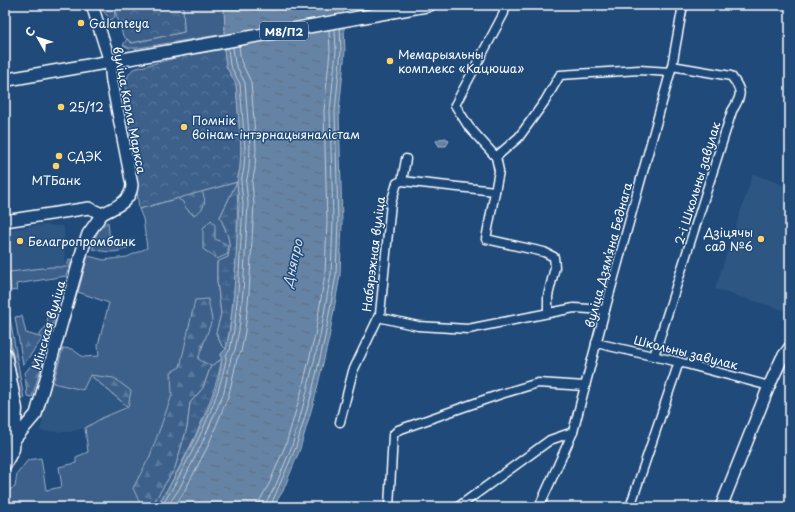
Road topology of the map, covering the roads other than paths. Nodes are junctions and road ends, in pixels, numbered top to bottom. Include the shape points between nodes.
1 (92, 5) edge
2 (429, 5) edge
3 (504, 5) edge
4 (683, 5) edge
5 (110, 62) junction
6 (671, 69) junction
7 (5, 80) edge
8 (496, 157) junction
9 (406, 159) dead end
10 (402, 181) junction
11 (495, 191) junction
12 (102, 214) junction
13 (5, 221) edge
14 (605, 310) junction
15 (548, 313) junction
16 (378, 317) junction
17 (596, 343) junction
18 (790, 347) edge
19 (5, 354) edge
20 (654, 356) junction
21 (679, 362) junction
22 (585, 386) junction
23 (769, 386) junction
24 (5, 390) edge
25 (340, 422) dead end
26 (573, 432) junction
27 (14, 440) junction
28 (5, 464) edge
29 (388, 507) edge
30 (458, 507) edge
31 (539, 507) edge
32 (630, 507) edge
33 (721, 507) edge

1 - 5 street, вуліца Карла Маркса
2 - 5 main road, М8/П2
3 - 8 street via 504,13 455,105 469,127
4 - 6 street, вуліца Дзямʼяна Беднага
5 - 7 main road, М8/П2
5 - 12 street, вуліца Карла Маркса via 132,191 123,203
6 - 8 street, 2-і Школьны завулак via 560,74 519,137
6 - 14 street, вуліца Дзямʼяна Беднага
6 - 20 street, 2-і Школьны завулак via 731,76 739,86 740,97 732,110
8 - 11 street via 499,171
9 - 10 street, Набярэжная вуліца
10 - 11 street
10 - 16 street, Набярэжная вуліца via 397,183 391,203
11 - 15 street via 486,239 544,252 554,258
12 - 13 street via 89,208
12 - 27 street, Мінская вуліца via 88,234 36,414
14 - 15 street via 574,308
14 - 17 street, вуліца Дзямʼяна Беднага
15 - 16 street via 468,328 418,326
16 - 25 street, Набярэжная вуліца via 353,371
17 - 20 street, Школьны завулак
17 - 22 street, вуліца Дзямʼяна Беднага
18 - 23 street
19 - 27 main road via 16,409
20 - 21 street, Школьны завулак
21 - 23 street, Школьны завулак
21 - 32 street
22 - 26 street, вуліца Дзямʼяна Беднага
22 - 29 street via 538,383 398,430 393,435
23 - 33 street
24 - 27 main road
26 - 30 street via 550,440
26 - 31 street, вуліца Дзямʼяна Беднага
27 - 28 main road via 13,449

